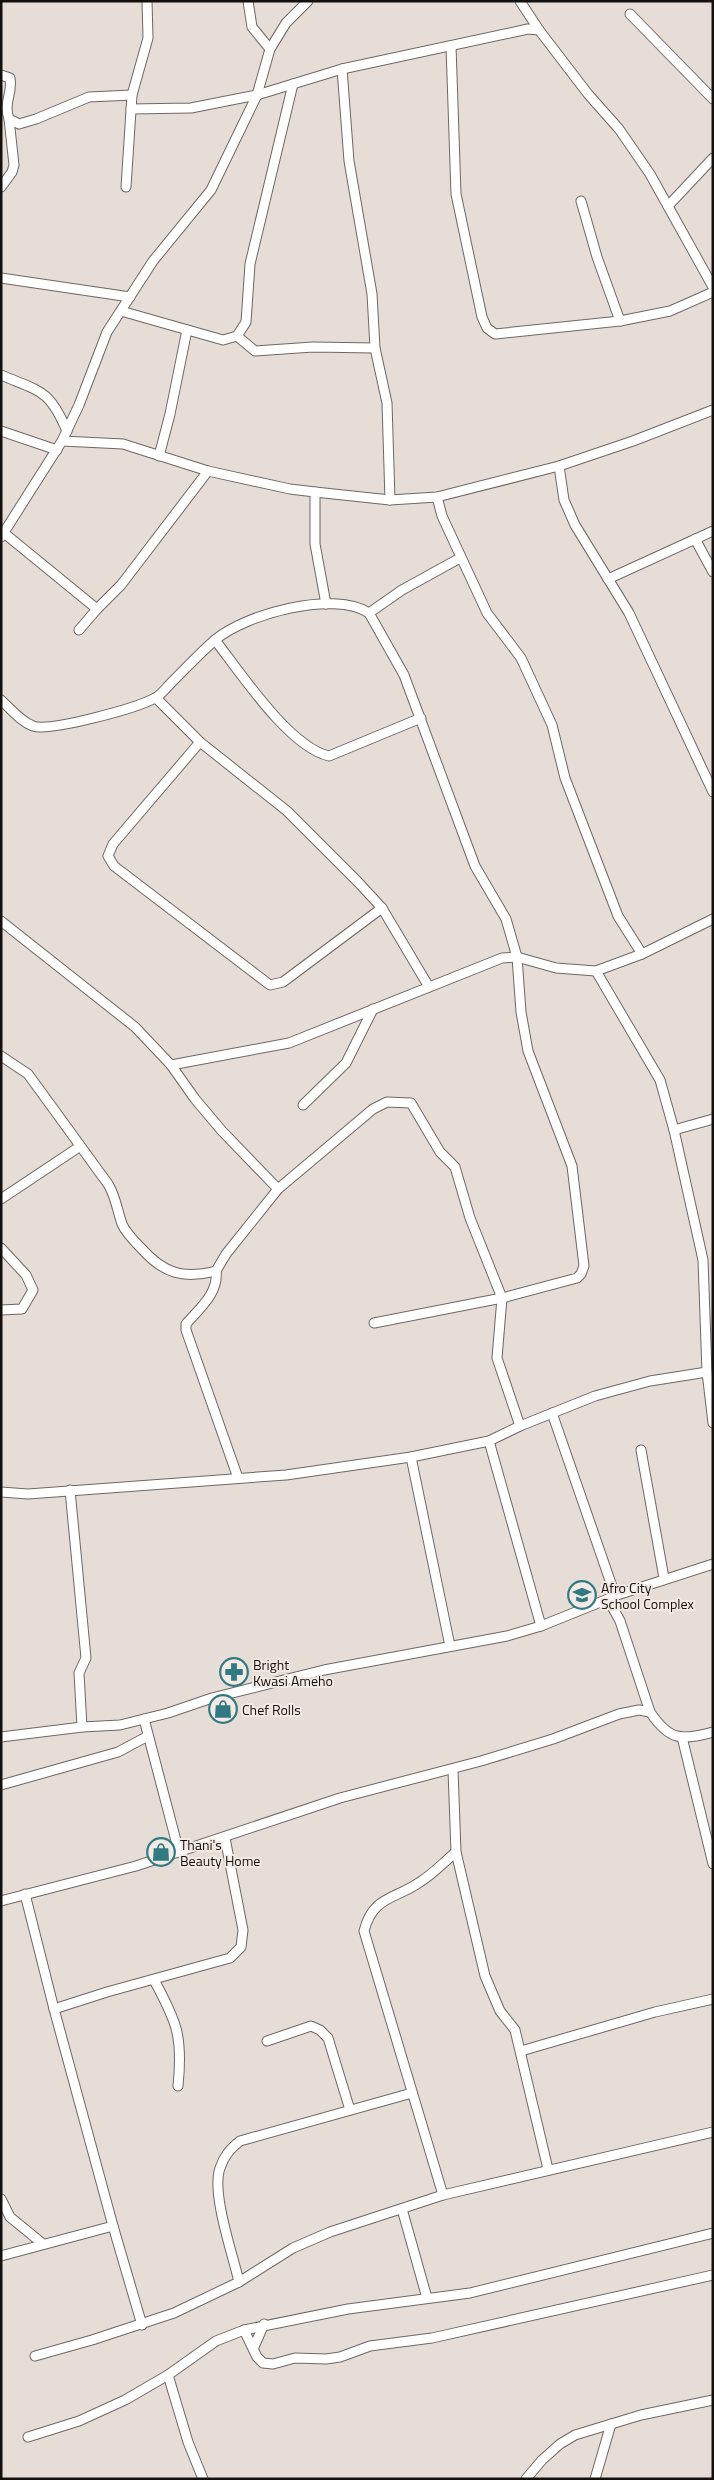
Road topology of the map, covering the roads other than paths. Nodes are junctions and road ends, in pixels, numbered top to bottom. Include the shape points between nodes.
1 (147, 1) edge
2 (248, 1) edge
3 (308, 1) edge
4 (520, 1) edge
5 (630, 14) dead end
6 (539, 30) junction
7 (451, 46) junction
8 (270, 49) junction
9 (342, 69) junction
10 (1, 75) edge
11 (293, 84) junction
12 (132, 95) junction
13 (257, 95) junction
14 (713, 100) edge
15 (131, 108) junction
16 (9, 119) junction
17 (713, 158) edge
18 (1, 187) edge
19 (126, 187) dead end
20 (581, 202) dead end
21 (668, 206) junction
22 (1, 278) edge
23 (713, 287) edge
24 (713, 292) edge
25 (130, 297) junction
26 (121, 311) junction
27 (620, 321) junction
28 (187, 330) junction
29 (237, 336) junction
30 (375, 348) junction
31 (1, 375) edge
32 (713, 410) edge
33 (1, 431) edge
34 (67, 431) junction
35 (62, 441) junction
36 (57, 450) junction
37 (159, 456) junction
38 (559, 466) junction
39 (208, 472) junction
40 (315, 492) junction
41 (437, 497) junction
42 (390, 500) junction
43 (713, 531) edge
44 (2, 535) edge
45 (695, 539) junction
46 (460, 558) junction
47 (713, 572) edge
48 (608, 579) junction
49 (326, 604) junction
50 (98, 608) junction
51 (369, 613) junction
52 (79, 630) dead end
53 (215, 640) junction
54 (156, 698) junction
55 (1, 700) edge
56 (421, 718) junction
57 (200, 742) junction
58 (713, 792) edge
59 (382, 908) junction
60 (713, 919) edge
61 (1, 921) edge
62 (642, 954) junction
63 (517, 957) junction
64 (596, 970) junction
65 (429, 986) junction
66 (373, 1009) junction
67 (1, 1056) edge
68 (171, 1065) junction
69 (303, 1105) dead end
70 (713, 1118) edge
71 (674, 1130) junction
72 (80, 1147) junction
73 (278, 1189) junction
74 (1, 1199) edge
75 (1, 1248) edge
76 (216, 1271) junction
77 (502, 1298) junction
78 (1, 1310) edge
79 (374, 1323) dead end
80 (707, 1372) junction
81 (552, 1413) junction
82 (713, 1423) edge
83 (520, 1426) junction
84 (489, 1441) junction
85 (641, 1450) dead end
86 (412, 1457) junction
87 (238, 1478) junction
88 (70, 1490) junction
89 (1, 1492) edge
90 (713, 1564) edge
91 (664, 1578) junction
92 (611, 1597) junction
93 (541, 1626) junction
94 (450, 1646) junction
95 (650, 1712) junction
96 (144, 1720) junction
97 (82, 1727) junction
98 (713, 1732) edge
99 (148, 1736) junction
100 (1, 1737) edge
101 (682, 1737) junction
102 (453, 1770) junction
103 (1, 1785) edge
104 (225, 1838) junction
105 (179, 1852) junction
106 (456, 1852) junction
107 (713, 1864) edge
108 (25, 1894) junction
109 (1, 1901) edge
110 (154, 1980) junction
111 (713, 1999) edge
112 (54, 2009) junction
113 (267, 2041) dead end
114 (520, 2051) junction
115 (178, 2086) dead end
116 (412, 2093) junction
117 (350, 2110) junction
118 (713, 2132) edge
119 (548, 2169) junction
120 (443, 2195) junction
121 (1, 2199) edge
122 (402, 2209) junction
123 (113, 2226) junction
124 (713, 2233) edge
125 (44, 2244) junction
126 (1, 2256) edge
127 (713, 2275) edge
128 (239, 2282) junction
129 (427, 2298) junction
130 (264, 2324) junction
131 (142, 2325) junction
132 (244, 2330) junction
133 (254, 2347) junction
134 (35, 2356) dead end
135 (168, 2375) junction
136 (713, 2400) edge
137 (611, 2424) junction
138 (28, 2437) dead end
139 (203, 2479) edge
140 (526, 2479) edge
141 (595, 2479) edge

1 - 12 street via 148,38
2 - 8 street via 252,26
3 - 8 street via 286,23
4 - 6 street
5 - 14 street
6 - 7 street via 528,29
6 - 21 street via 619,129
7 - 9 street
7 - 27 street via 456,194 487,328 495,334
8 - 13 street
9 - 11 street
9 - 30 street via 349,161 372,294
10 - 16 street via 10,78 5,108
11 - 13 street
11 - 29 street via 250,264 246,322
12 - 15 street
12 - 16 street via 88,97 19,124
13 - 15 street via 191,108
13 - 25 street via 211,190 153,261
15 - 19 street
16 - 18 street via 14,165
17 - 21 street
20 - 27 street via 596,257
21 - 23 street
22 - 25 street
24 - 27 street via 670,311
25 - 26 street
26 - 28 street
26 - 34 street via 106,332
28 - 29 street via 223,340
28 - 37 street
29 - 30 street via 256,351 313,347
30 - 42 street via 387,403
31 - 34 street via 47,395 57,406
32 - 38 street
33 - 36 street
34 - 35 street
35 - 36 street
35 - 37 street via 123,444
36 - 44 street
37 - 39 street
38 - 41 street
38 - 48 street via 569,511
39 - 40 street
39 - 50 street via 121,585
40 - 42 street
40 - 49 street via 315,544
41 - 42 street
41 - 46 street
43 - 45 street
44 - 50 street
45 - 47 street
45 - 48 street
46 - 51 street via 402,590
46 - 62 street via 487,613 525,666 552,725 565,778 618,916
48 - 58 street via 629,613
49 - 51 street via 347,604
49 - 53 street via 280,610 233,628
50 - 52 street
51 - 56 street via 404,675
53 - 54 street
53 - 56 street via 274,714 316,753 329,756
54 - 55 street via 108,714 51,727 35,727 22,720
54 - 57 street
56 - 63 street via 475,866 506,919
57 - 59 street via 287,811
57 - 59 street via 113,844 108,856 114,866 270,985 284,982
59 - 65 street
60 - 62 street
61 - 68 street via 135,1027
62 - 64 street
63 - 64 street via 556,968
63 - 65 street via 502,958
63 - 77 street via 528,1051 572,1166 584,1266 577,1278
64 - 71 street via 660,1080
65 - 66 street
66 - 68 street via 289,1043
66 - 69 street via 346,1063
67 - 72 street via 28,1074
68 - 73 street via 195,1100
70 - 71 street
71 - 80 street via 703,1260
72 - 74 street
72 - 76 street via 112,1191 123,1225 151,1259 164,1269 195,1276
73 - 76 street
73 - 77 street via 373,1108 387,1102 411,1103 440,1152 455,1167 470,1218
75 - 78 street via 26,1275 33,1290 22,1309
76 - 87 street via 217,1280 210,1296 186,1324 186,1330
77 - 79 street
77 - 83 street via 497,1358
80 - 81 street via 650,1380
80 - 82 street
81 - 83 street
81 - 92 street
83 - 84 street
84 - 86 street
84 - 93 street
85 - 91 street
86 - 87 street via 286,1475
86 - 94 street
87 - 88 street
88 - 89 street via 28,1494
88 - 97 street via 86,1658 79,1673
90 - 91 street
91 - 92 street
92 - 93 street
92 - 95 street
93 - 94 street via 508,1636
94 - 96 street via 324,1670 212,1698
95 - 101 street via 668,1734
95 - 102 street via 639,1710 619,1714 553,1739
96 - 97 street
96 - 99 street
97 - 100 street
98 - 101 street
99 - 103 street via 118,1752
99 - 105 street
101 - 107 street
102 - 104 street via 340,1798
102 - 106 street
104 - 105 street
104 - 110 street via 243,1930 241,1947 230,1958
105 - 108 street
106 - 114 street via 485,1976 500,2011 515,2030
106 - 116 street via 421,1882 368,1914 364,1931
108 - 109 street
108 - 112 street
110 - 112 street
110 - 115 street via 168,2004 178,2033 181,2053
111 - 114 street via 655,2012
112 - 123 street
113 - 117 street via 311,2026 320,2030 328,2038
114 - 119 street
116 - 117 street
116 - 120 street
117 - 128 street via 240,2141 228,2152 219,2170 217,2193
118 - 119 street
119 - 120 street
120 - 122 street
121 - 125 street via 10,2217
122 - 128 street via 292,2248
122 - 129 street
123 - 125 street
123 - 131 street
124 - 129 street via 470,2293
125 - 126 street
127 - 133 street via 432,2338 370,2346 326,2359 295,2358 268,2364 257,2357
128 - 131 street
129 - 130 street
130 - 132 street
130 - 133 street
131 - 134 street
132 - 133 street
132 - 135 street via 216,2341
135 - 138 street via 79,2421
135 - 139 street
136 - 137 street
137 - 140 street via 575,2435 560,2444
137 - 141 street

